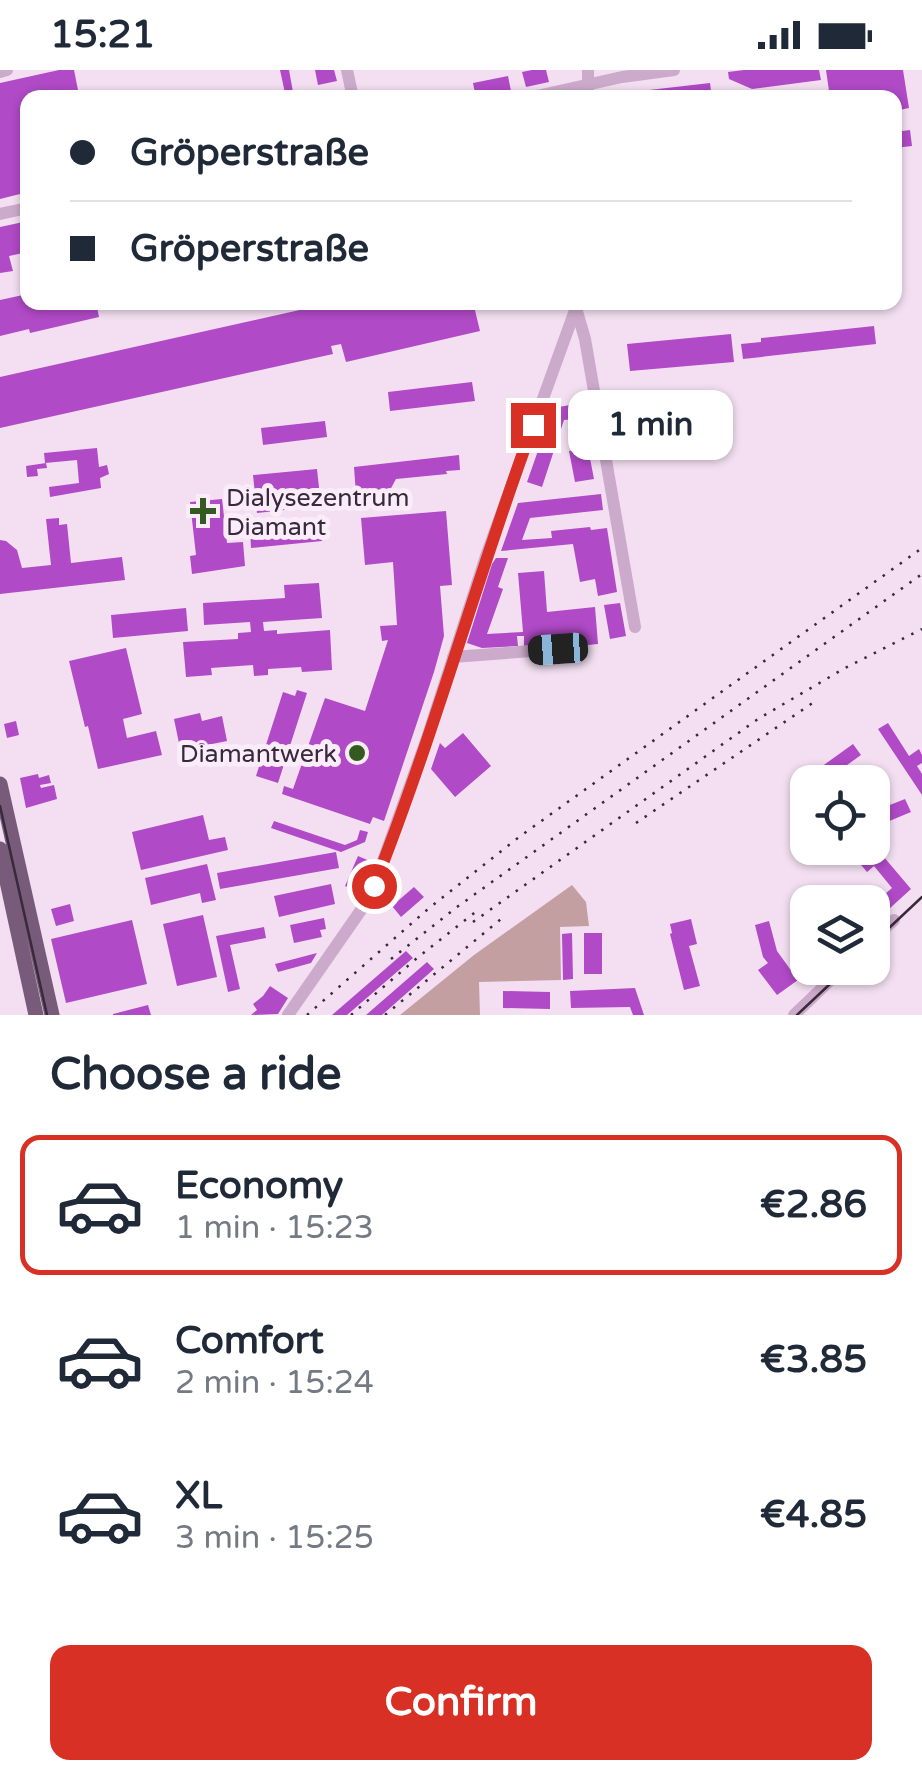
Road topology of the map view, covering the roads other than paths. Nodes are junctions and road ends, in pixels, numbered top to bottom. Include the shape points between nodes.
1 (674, 70) edge
2 (588, 84) edge
3 (562, 90) edge
4 (575, 310) edge
5 (578, 310) edge
6 (634, 626) dead end
7 (558, 649) dead end
8 (453, 657) junction
9 (0, 784) edge
10 (4, 856) edge
11 (894, 920) dead end
12 (890, 924) edge
13 (825, 985) edge
14 (36, 1015) edge
15 (52, 1015) edge
16 (288, 1015) edge
17 (794, 1015) edge

1 - 2 street
2 - 3 street
4 - 8 street
5 - 6 street
7 - 8 street
8 - 16 street via 370,894
9 - 10 main road
10 - 14 main road
10 - 15 main road
11 - 12 street
13 - 17 street

